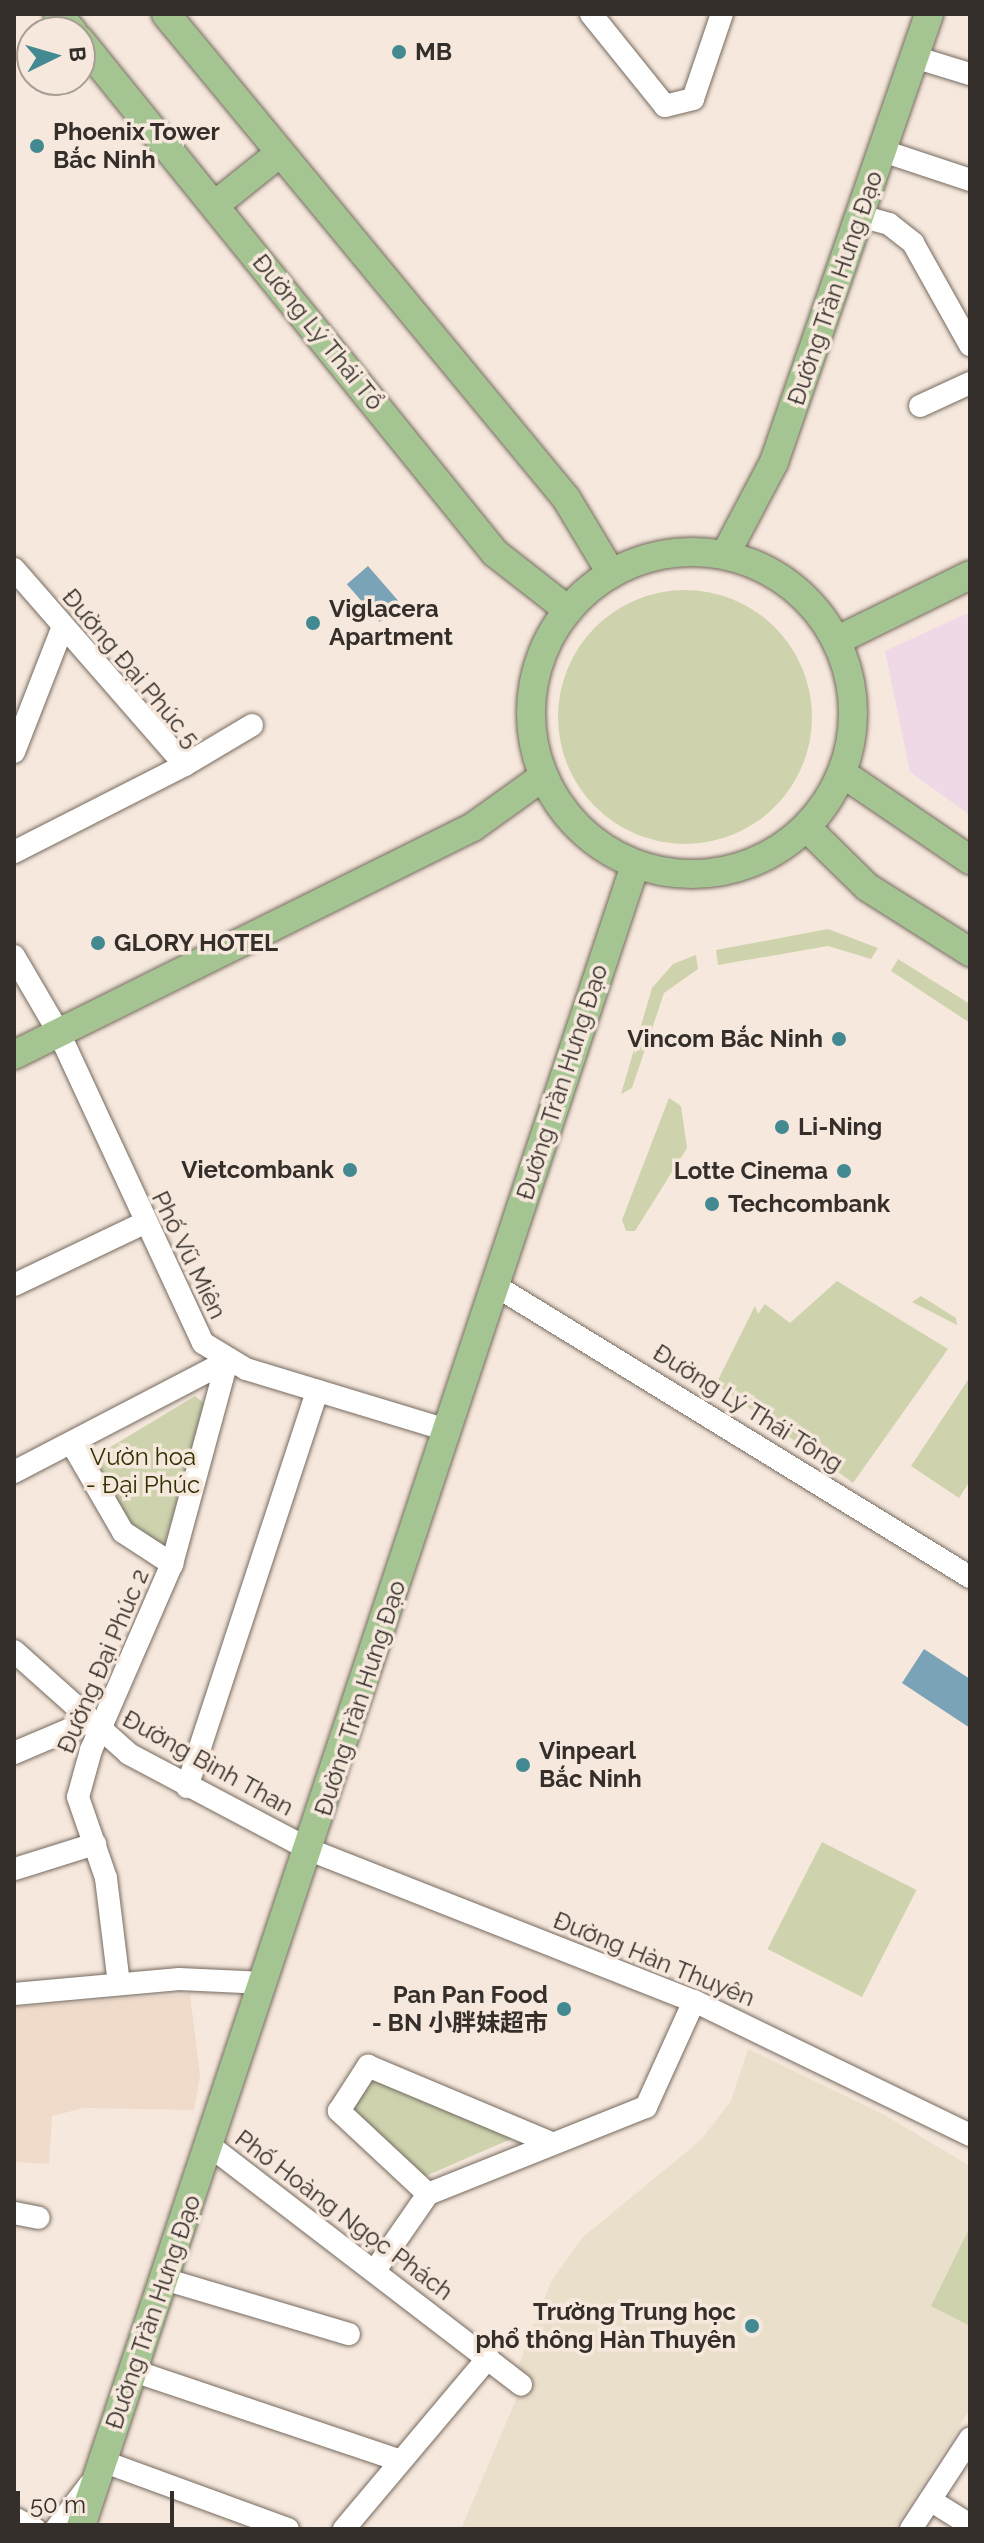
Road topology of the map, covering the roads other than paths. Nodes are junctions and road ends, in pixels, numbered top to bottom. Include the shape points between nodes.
1 (166, 14) edge
2 (591, 14) edge
3 (722, 14) edge
4 (929, 14) edge
5 (914, 57) junction
6 (96, 60) edge
7 (970, 74) edge
8 (883, 151) junction
9 (280, 153) junction
10 (970, 180) edge
11 (215, 205) junction
12 (860, 216) junction
13 (970, 345) edge
14 (970, 383) edge
15 (920, 406) dead end
16 (725, 555) junction
17 (14, 569) edge
18 (611, 573) junction
19 (970, 575) edge
20 (568, 610) junction
21 (63, 626) junction
22 (836, 641) junction
23 (252, 725) dead end
24 (14, 752) edge
25 (185, 765) junction
26 (842, 773) junction
27 (544, 776) junction
28 (807, 828) junction
29 (14, 852) edge
30 (970, 860) edge
31 (635, 865) junction
32 (970, 952) edge
33 (14, 956) edge
34 (59, 1033) junction
35 (14, 1055) edge
36 (144, 1223) junction
37 (14, 1285) edge
38 (496, 1286) junction
39 (227, 1361) junction
40 (317, 1391) junction
41 (447, 1430) junction
42 (72, 1444) junction
43 (14, 1472) edge
44 (172, 1564) junction
45 (970, 1577) edge
46 (14, 1651) edge
47 (92, 1727) junction
48 (14, 1753) edge
49 (187, 1787) junction
50 (95, 1844) junction
51 (310, 1850) junction
52 (15, 1869) edge
53 (265, 1983) junction
54 (119, 1984) junction
55 (14, 1994) edge
56 (694, 2001) junction
57 (970, 2135) edge
58 (549, 2142) junction
59 (210, 2146) junction
60 (428, 2194) junction
61 (14, 2213) edge
62 (39, 2218) dead end
63 (376, 2269) junction
64 (164, 2279) junction
65 (349, 2334) dead end
66 (488, 2358) junction
67 (134, 2371) junction
68 (521, 2385) dead end
69 (970, 2439) edge
70 (399, 2460) junction
71 (100, 2467) junction
72 (930, 2500) junction
73 (14, 2518) edge
74 (970, 2525) edge
75 (35, 2529) edge
76 (56, 2529) edge
77 (80, 2529) edge
78 (288, 2529) edge
79 (344, 2529) edge
80 (911, 2529) edge

1 - 9 main road
2 - 3 street via 665,106 693,99
4 - 5 main road, Đường Trần Hưng Đạo
5 - 7 street
5 - 8 main road, Đường Trần Hưng Đạo
6 - 11 main road, Đường Lý Thái Tổ
8 - 10 street
8 - 12 main road, Đường Trần Hưng Đạo
9 - 11 main road
9 - 18 main road via 566,498
11 - 20 main road, Đường Lý Thái Tổ via 495,553
12 - 13 street via 889,224 913,243
12 - 16 main road, Đường Trần Hưng Đạo via 774,462
14 - 15 street
16 - 18 main road via 660,555
16 - 22 main road via 792,586
17 - 21 street, Đường Đại Phúc 5
18 - 20 main road
19 - 22 main road
20 - 27 main road via 548,642 533,690 532,727
21 - 24 street
21 - 25 street, Đường Đại Phúc 5
22 - 26 main road via 853,703
23 - 25 street
25 - 29 street, Đường Đại Phúc 5
26 - 28 main road
26 - 30 main road
27 - 31 main road via 575,825
27 - 34 main road via 473,827
28 - 31 main road via 768,856 723,873 675,874
28 - 32 main road via 867,887
31 - 38 main road, Đường Trần Hưng Đạo
33 - 34 street, Phố Vũ Miên
34 - 35 main road
34 - 36 street, Phố Vũ Miên
36 - 37 street
36 - 39 street, Phố Vũ Miên via 198,1335
38 - 41 main road, Đường Trần Hưng Đạo
38 - 45 street, Đường Lý Thái Tông
39 - 40 street, Phố Vũ Miên
39 - 42 street
39 - 44 street, Đường Đại Phúc 2
40 - 41 street, Phố Vũ Miên
40 - 49 street
41 - 51 main road, Đường Trần Hưng Đạo
42 - 43 street
42 - 44 street via 123,1532
44 - 47 street, Đường Đại Phúc 2
46 - 47 street, Đường Bình Than
47 - 48 street
47 - 49 street, Đường Bình Than
47 - 50 street, Đường Đại Phúc 2 via 78,1797
49 - 51 street, Đường Bình Than
50 - 52 street
50 - 54 street, Đường Đại Phúc 2
51 - 53 main road, Đường Trần Hưng Đạo
51 - 56 street, Đường Hàn Thuyên
53 - 54 street
53 - 59 main road, Đường Trần Hưng Đạo
54 - 55 street
56 - 57 street, Đường Hàn Thuyên
56 - 58 street via 646,2107
58 - 60 street
58 - 60 street via 368,2066 339,2111
59 - 63 street, Phố Hoàng Ngọc Phách
59 - 64 main road, Đường Trần Hưng Đạo
60 - 63 street
61 - 62 street
63 - 66 street, Phố Hoàng Ngọc Phách
64 - 65 street
64 - 67 main road, Đường Trần Hưng Đạo
66 - 68 street, Phố Hoàng Ngọc Phách
66 - 70 street
67 - 70 street
67 - 71 main road, Đường Trần Hưng Đạo
69 - 72 street
70 - 79 street
71 - 76 street
71 - 77 main road, Đường Trần Hưng Đạo
71 - 78 street
72 - 74 street
72 - 80 street
73 - 75 street

